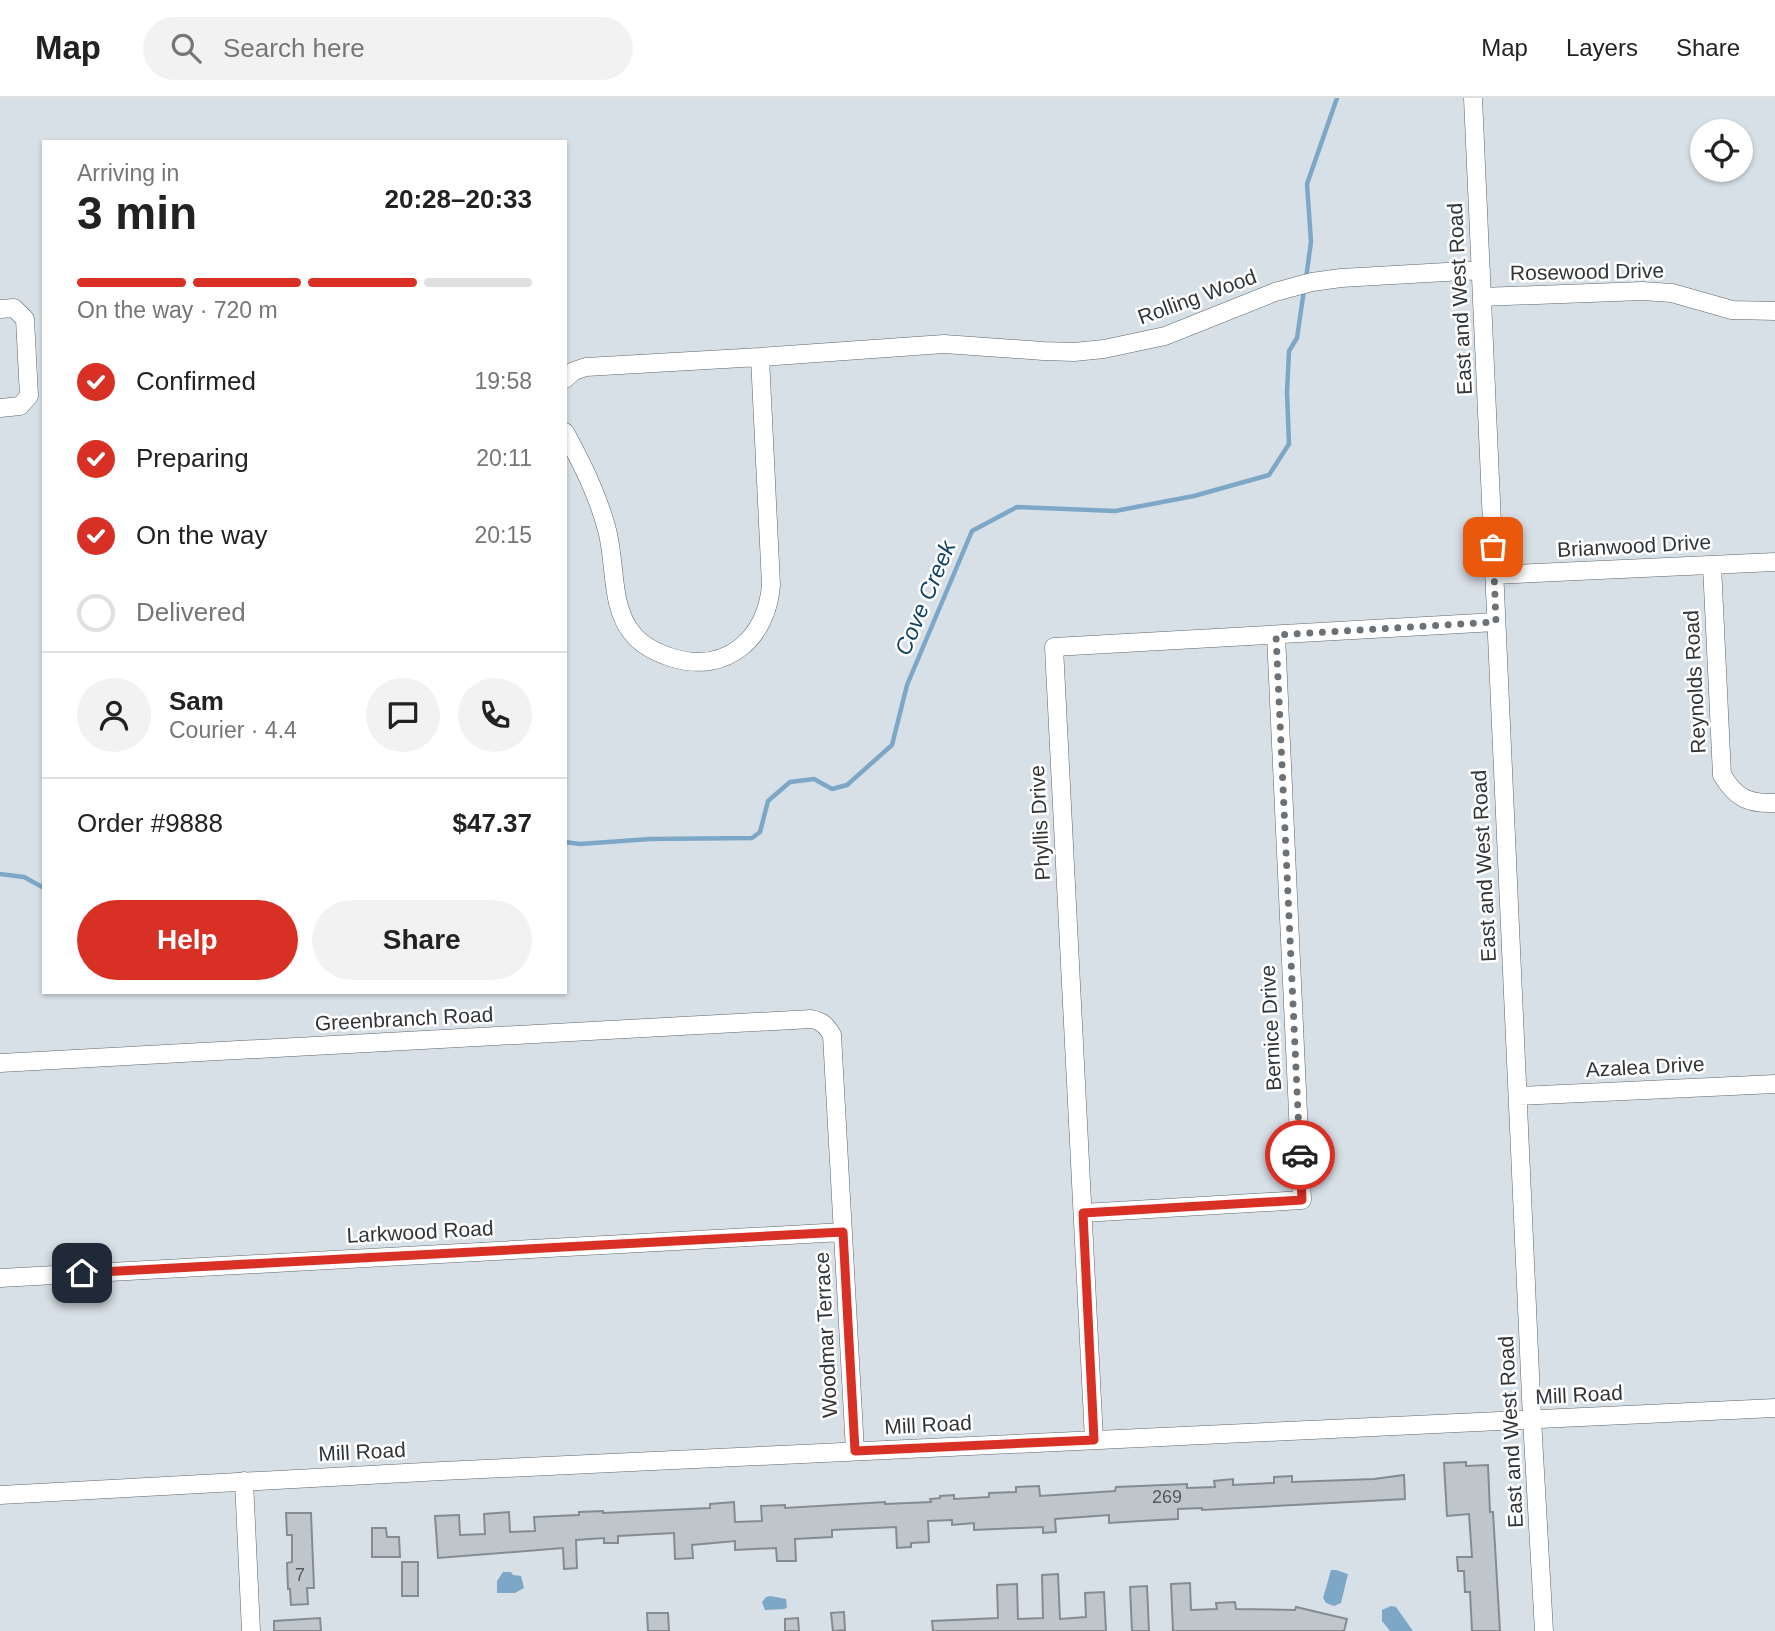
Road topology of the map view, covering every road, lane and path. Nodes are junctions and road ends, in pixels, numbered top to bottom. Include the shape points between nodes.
1 (1473, 98) edge
2 (1481, 271) junction
3 (1482, 297) junction
4 (0, 309) edge
5 (1775, 311) edge
6 (760, 357) junction
7 (567, 378) edge
8 (0, 408) edge
9 (567, 436) edge
10 (1775, 562) edge
11 (1712, 565) junction
12 (1494, 575) junction
13 (1496, 622) junction
14 (1276, 635) junction
15 (1775, 803) edge
16 (811, 1019) joint
17 (0, 1063) edge
18 (1775, 1084) edge
19 (1518, 1096) junction
20 (1083, 1213) junction
21 (843, 1232) junction
22 (0, 1278) edge
23 (1775, 1408) edge
24 (1532, 1419) junction
25 (1094, 1440) junction
26 (855, 1451) junction
27 (244, 1482) junction
28 (0, 1495) edge
29 (251, 1631) edge
30 (1544, 1631) edge

1 - 2 street, East and West Road
2 - 3 street, East and West Road
2 - 6 street, Rolling Wood via 1312,282 1165,336 1104,349 1043,351 944,344
3 - 5 street, Rosewood Drive via 1643,291 1672,293 1732,310
3 - 12 street, East and West Road
4 - 8 street via 13,308 25,319 29,396 20,407
6 - 7 street, Rolling Wood via 586,367
6 - 9 street via 770,603 758,631 746,644 716,660 683,661 659,654 632,634 619,606 600,504
10 - 11 street, Brianwood Drive
11 - 12 street, Brianwood Drive
11 - 15 street, Reynolds Road via 1722,775 1749,802
12 - 13 street, East and West Road
13 - 14 street, Phyllis Drive
13 - 19 street, East and West Road
14 - 20 street, Bernice Drive via 1302,1200
14 - 20 street, Phyllis Drive via 1054,647
16 - 17 street, Greenbranch Road
16 - 21 street, Woodmar Terrace via 827,1026 832,1035
18 - 19 street, Azalea Drive
19 - 24 street, East and West Road
20 - 25 street, Phyllis Drive
21 - 22 street, Larkwood Road
21 - 26 street, Woodmar Terrace
23 - 24 street, Mill Road
24 - 25 street, Mill Road
24 - 30 street, East and West Road
25 - 26 street, Mill Road
26 - 27 street, Mill Road
27 - 28 street, Mill Road
27 - 29 street

